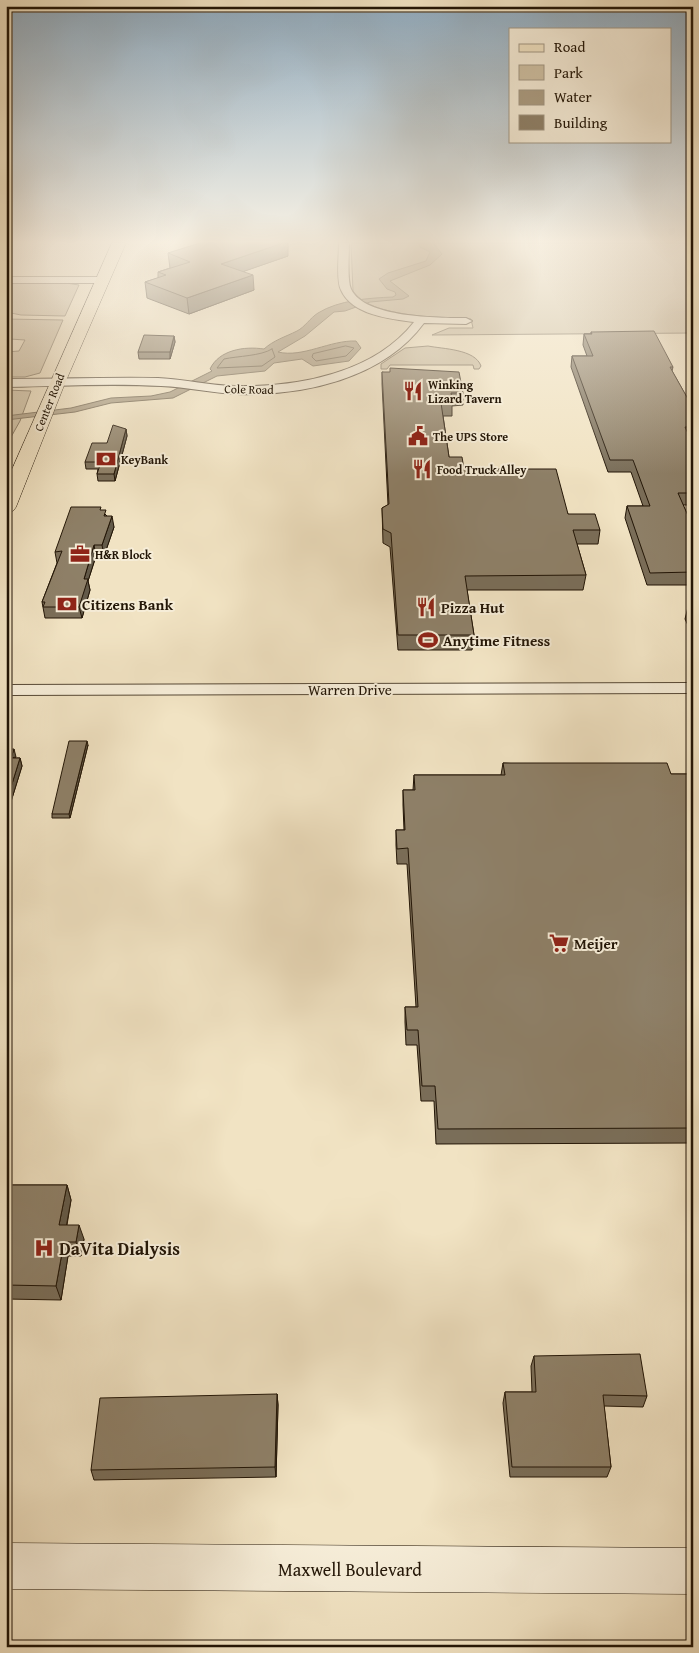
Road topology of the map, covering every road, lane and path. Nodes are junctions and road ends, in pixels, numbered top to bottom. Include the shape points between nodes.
1 (84, 320) edge
2 (421, 320) edge
3 (427, 320) edge
4 (466, 321) dead end
5 (6, 383) edge
6 (57, 383) junction
7 (6, 507) edge
8 (693, 688) edge
9 (6, 690) edge
10 (6, 1566) edge
11 (693, 1571) edge

1 - 6 main road, Center Road
2 - 6 street, Cole Road via 406,340 393,349 359,368 318,382 257,390 186,384
3 - 4 street
5 - 6 street, Cole Road
6 - 7 main road, Center Road
8 - 9 street, Warren Drive
10 - 11 street, Maxwell Boulevard

